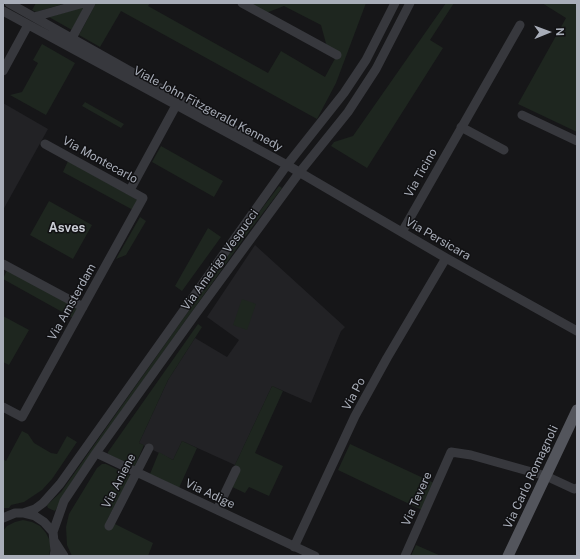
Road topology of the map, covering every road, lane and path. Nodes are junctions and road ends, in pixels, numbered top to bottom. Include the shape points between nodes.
1 (10, 3) edge
2 (84, 3) edge
3 (91, 3) edge
4 (242, 3) edge
5 (395, 3) edge
6 (410, 3) edge
7 (25, 7) edge
8 (3, 11) edge
9 (34, 17) junction
10 (28, 25) junction
11 (520, 25) dead end
12 (72, 38) junction
13 (337, 55) dead end
14 (3, 71) edge
15 (178, 102) junction
16 (522, 115) dead end
17 (461, 126) junction
18 (577, 141) edge
19 (45, 144) dead end
20 (504, 150) dead end
21 (287, 165) junction
22 (299, 172) junction
23 (130, 190) junction
24 (143, 198) joint
25 (402, 232) junction
26 (446, 258) junction
27 (3, 264) edge
28 (83, 307) junction
29 (577, 331) edge
30 (3, 406) edge
31 (577, 410) edge
32 (149, 448) dead end
33 (96, 453) junction
34 (236, 470) dead end
35 (137, 472) junction
36 (546, 476) junction
37 (577, 488) edge
38 (217, 510) junction
39 (24, 513) junction
40 (5, 516) edge
41 (109, 526) dead end
42 (54, 536) junction
43 (294, 547) junction
44 (54, 556) edge
45 (64, 556) edge
46 (314, 556) edge
47 (405, 556) edge
48 (508, 556) edge

1 - 7 street, Viale John Fitzgerald Kennedy
2 - 9 street
3 - 12 street
4 - 13 street
5 - 21 street, Via Amerigo Vespucci via 353,80
6 - 22 street, Via Amerigo Vespucci via 387,48 348,112
7 - 9 street, Viale John Fitzgerald Kennedy
8 - 10 street, Viale John Fitzgerald Kennedy
9 - 12 street, Viale John Fitzgerald Kennedy
10 - 14 street
10 - 15 street, Viale John Fitzgerald Kennedy
11 - 17 street, Via Ticino
12 - 15 street, Viale John Fitzgerald Kennedy
15 - 21 street, Viale John Fitzgerald Kennedy
15 - 23 street
16 - 18 street
17 - 20 street
17 - 25 street, Via Ticino
19 - 23 street, Via Montecarlo
21 - 22 street, Via Persicara
21 - 39 street, Via Amerigo Vespucci via 60,484 43,503
22 - 25 street, Via Persicara
22 - 33 street, Via Amerigo Vespucci
23 - 24 street, Via Montecarlo
24 - 28 street, Via Amsterdam
25 - 26 street, Via Persicara
26 - 29 street, Via Persicara
26 - 43 street, Via Po via 356,416
27 - 28 street
28 - 30 street, Via Amsterdam via 22,417
31 - 36 main road, Via Carlo Romagnoli
32 - 35 street, Via Aniene
33 - 35 street, Via Adige
33 - 42 street, Via Amerigo Vespucci via 64,500
34 - 38 street
35 - 38 street, Via Adige
35 - 41 street, Via Aniene
36 - 37 street via 574,489
36 - 47 street, Via Tevere via 451,452
36 - 48 main road, Via Carlo Romagnoli
38 - 43 street, Via Adige
39 - 40 street
39 - 42 street via 44,522
42 - 44 street, Via Amerigo Vespucci
42 - 45 street
43 - 46 street, Via Adige

